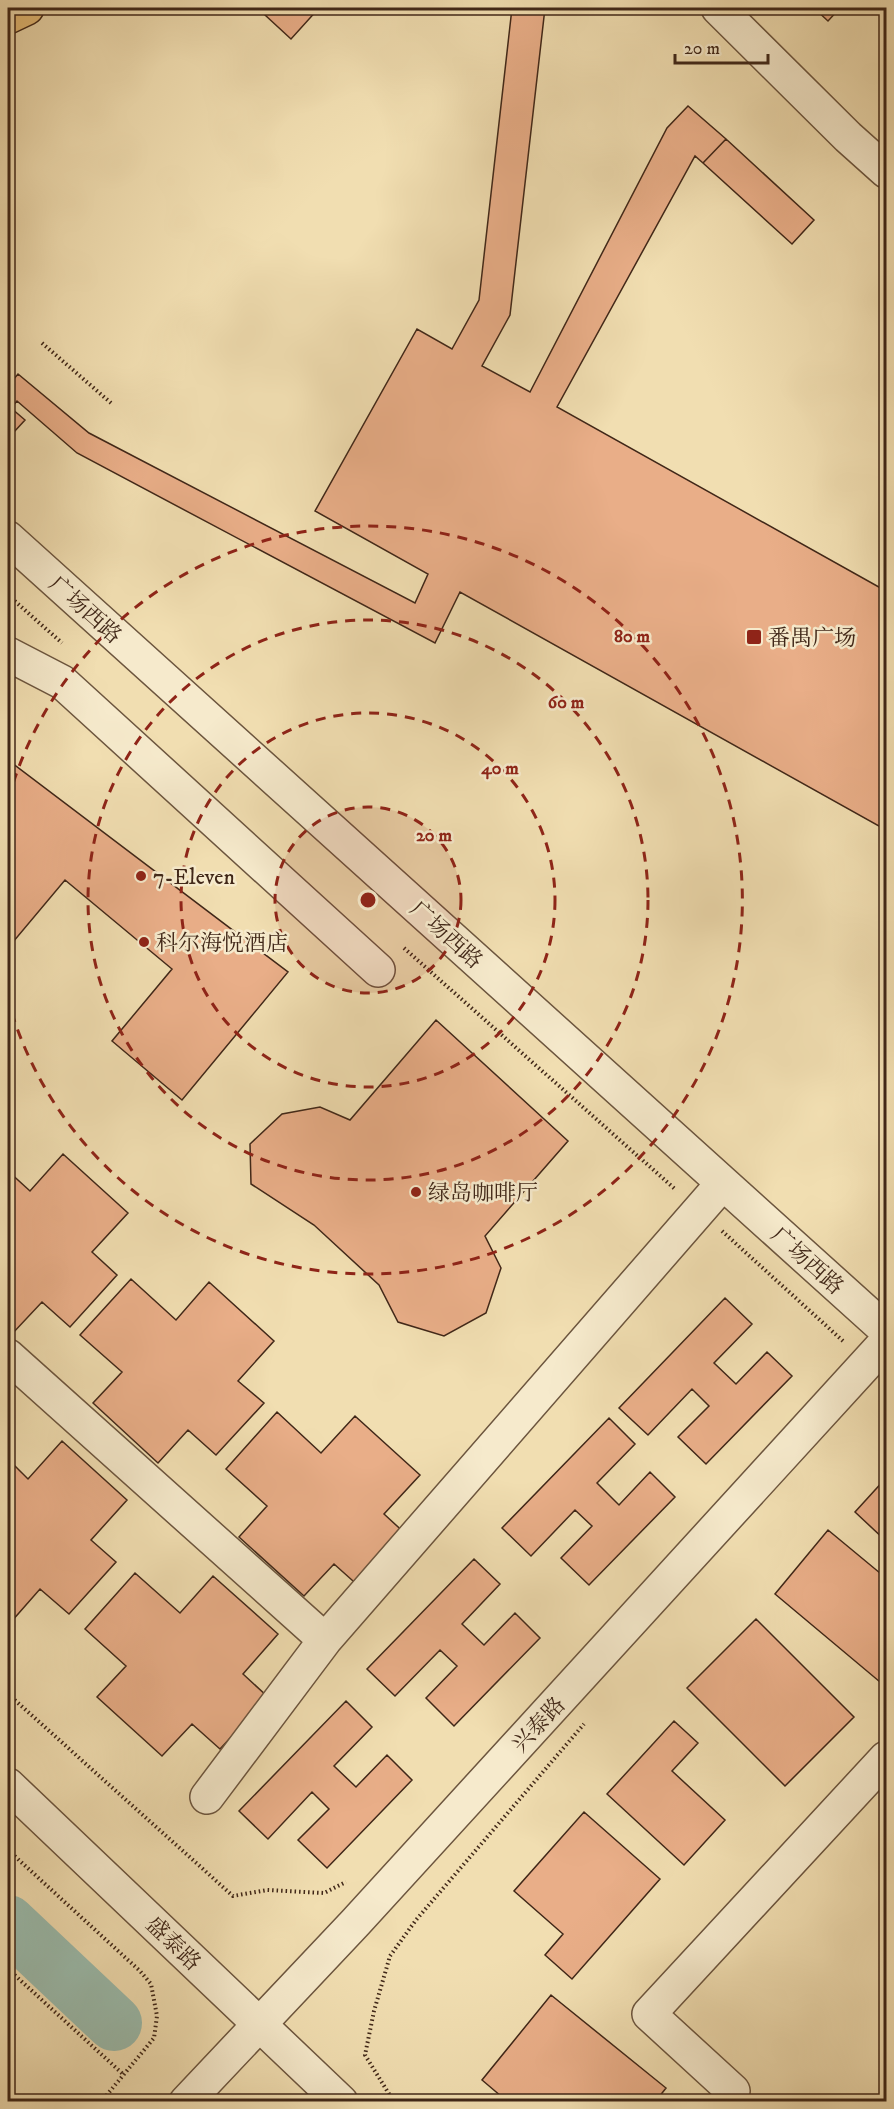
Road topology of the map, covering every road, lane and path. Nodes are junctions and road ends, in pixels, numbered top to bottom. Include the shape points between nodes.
1 (27, 8) edge
2 (718, 8) edge
3 (8, 17) edge
4 (886, 171) edge
5 (42, 343) dead end
6 (111, 403) dead end
7 (8, 538) edge
8 (8, 594) edge
9 (70, 650) dead end
10 (8, 654) edge
11 (398, 942) dead end
12 (378, 970) dead end
13 (723, 1183) junction
14 (699, 1210) junction
15 (886, 1330) edge
16 (886, 1342) edge
17 (844, 1343) dead end
18 (8, 1356) edge
19 (325, 1640) junction
20 (8, 1694) edge
21 (886, 1758) edge
22 (8, 1785) edge
23 (207, 1797) dead end
24 (8, 1850) edge
25 (352, 1875) dead end
26 (390, 1956) dead end
27 (8, 1969) edge
28 (258, 2024) junction
29 (123, 2074) junction
30 (733, 2091) dead end
31 (101, 2102) edge
32 (186, 2102) edge
33 (341, 2102) edge
34 (394, 2102) edge

1 - 3 main road
2 - 4 street
5 - 6 path
7 - 13 street, 广场西路
8 - 9 path
10 - 12 street via 62,682
11 - 14 path
13 - 14 street
13 - 15 street, 广场西路
14 - 17 path
14 - 19 street
16 - 28 street, 兴泰路 via 388,1888
18 - 19 street
19 - 23 street
20 - 25 path via 233,1896 267,1890 324,1893 344,1884
21 - 30 street via 649,2014
22 - 28 street, 盛泰路
24 - 29 path via 151,1984 157,2016 154,2038
26 - 34 path via 365,2055
27 - 29 path
28 - 32 street, 兴泰路
28 - 33 street, 盛泰路
29 - 31 path

